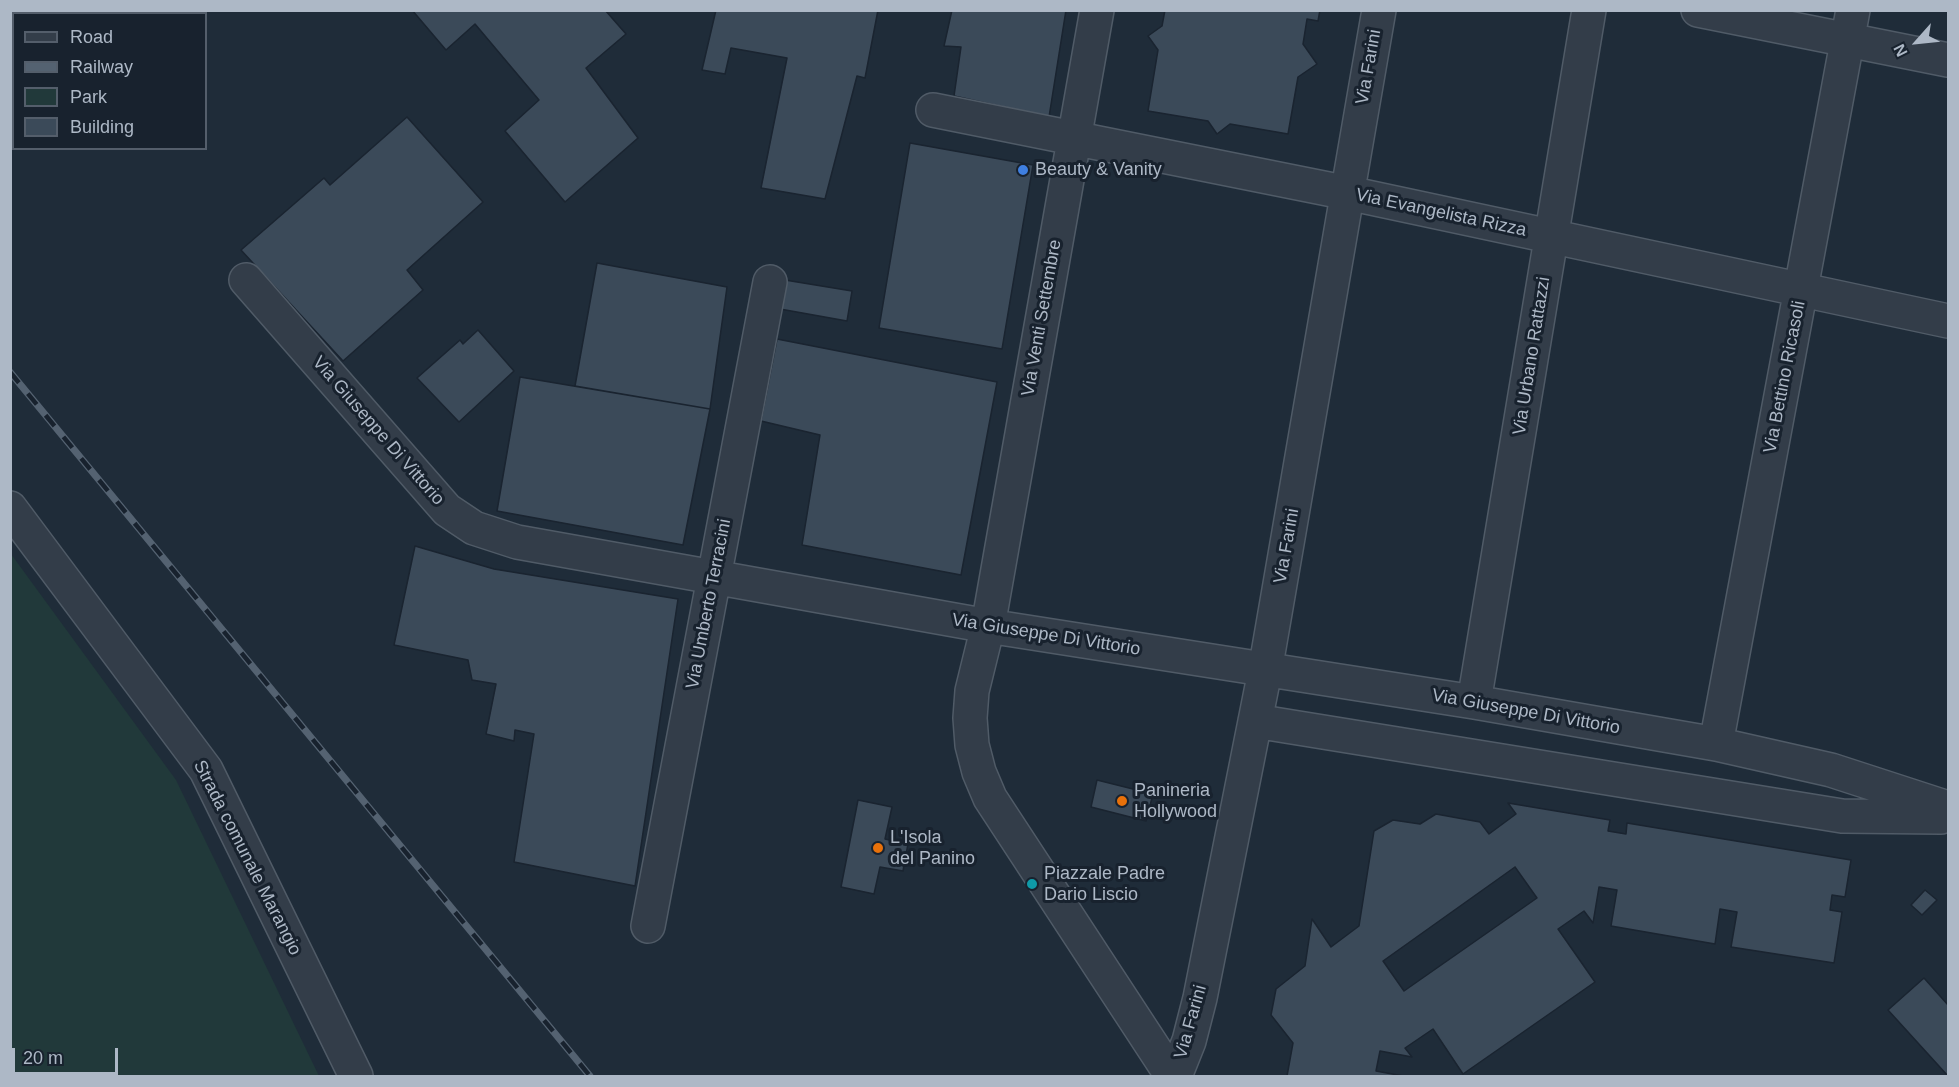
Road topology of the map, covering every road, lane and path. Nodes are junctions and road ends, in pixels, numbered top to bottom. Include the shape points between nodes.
1 (1097, 10) edge
2 (1379, 10) edge
3 (1589, 10) edge
4 (1698, 10) edge
5 (1851, 26) edge
6 (1948, 60) edge
7 (933, 110) dead end
8 (1075, 136) junction
9 (1348, 193) junction
10 (1551, 237) junction
11 (246, 280) dead end
12 (770, 282) dead end
13 (1801, 291) junction
14 (1948, 321) edge
15 (10, 508) edge
16 (714, 578) junction
17 (987, 626) junction
18 (1265, 670) junction
19 (1474, 702) junction
20 (1255, 722) junction
21 (1716, 744) junction
22 (1948, 808) edge
23 (1948, 817) edge
24 (648, 926) dead end
25 (356, 1077) edge
26 (1173, 1077) edge

1 - 8 street, Via Venti Settembre
2 - 9 street, Via Farini
3 - 10 street, Via Urbano Rattazzi
4 - 5 street
5 - 6 street
5 - 13 street, Via Bettino Ricasoli
7 - 8 street, Via Evangelista Rizza
8 - 9 street, Via Evangelista Rizza
8 - 17 street, Via Venti Settembre
9 - 10 street, Via Evangelista Rizza
9 - 18 street, Via Farini
10 - 13 street, Via Evangelista Rizza
10 - 19 street, Via Urbano Rattazzi
11 - 16 street, Via Giuseppe Di Vittorio via 447,510 474,528 517,542
12 - 16 street, Via Umberto Terracini
13 - 14 street, Via Evangelista Rizza
13 - 21 street, Via Bettino Ricasoli
15 - 25 street, Strada comunale Marangio via 206,770
16 - 17 street, Via Giuseppe Di Vittorio
16 - 24 street, Via Umberto Terracini
17 - 18 street, Via Giuseppe Di Vittorio
17 - 26 street, Via Venti Settembre via 970,718 979,772 990,798
18 - 19 street, Via Giuseppe Di Vittorio
18 - 20 street, Via Farini
19 - 21 street, Via Giuseppe Di Vittorio
20 - 23 street via 1842,816
20 - 26 street, Via Farini via 1200,998 1189,1041
21 - 22 street, Via Giuseppe Di Vittorio via 1831,770

